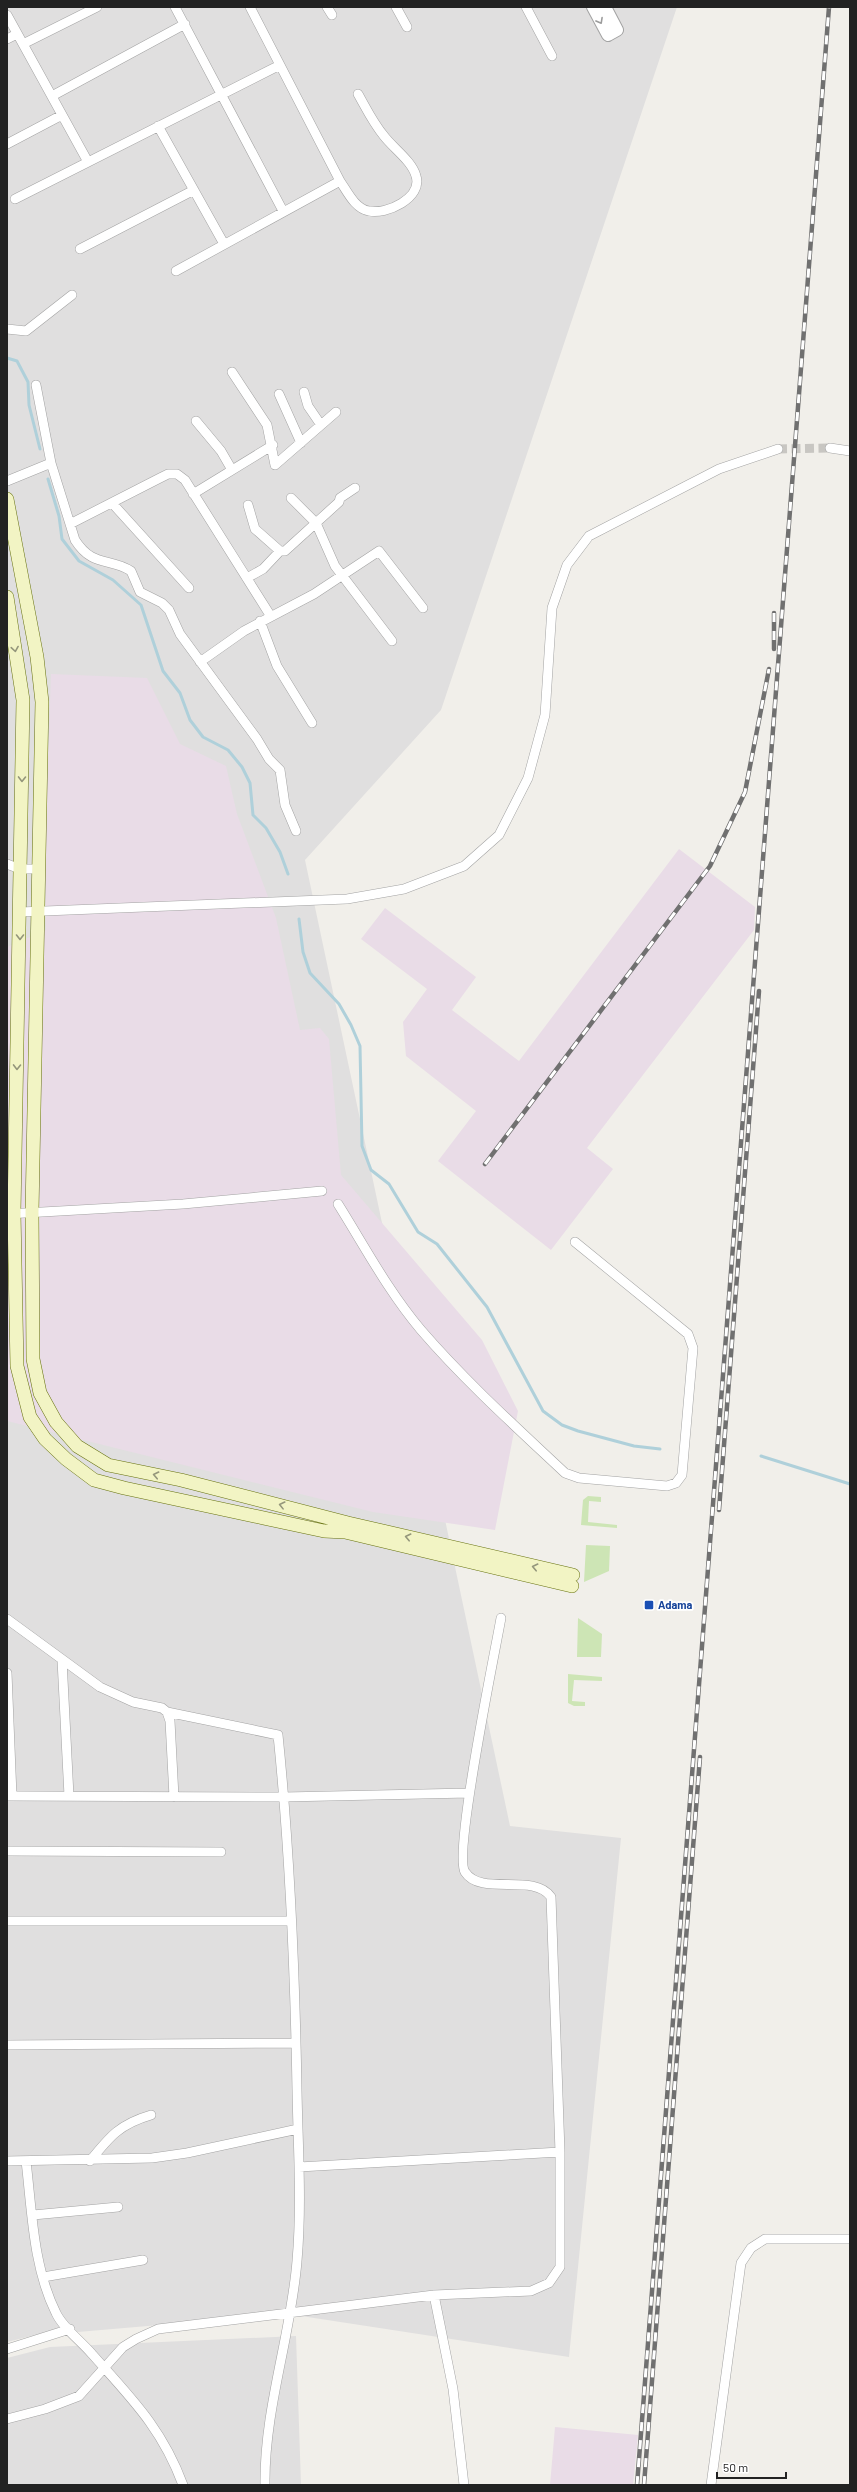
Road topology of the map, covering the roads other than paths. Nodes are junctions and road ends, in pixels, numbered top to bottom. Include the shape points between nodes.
1 (96, 7) edge
2 (176, 7) edge
3 (250, 7) edge
4 (396, 7) edge
5 (526, 7) edge
6 (592, 7) edge
7 (605, 7) edge
8 (7, 15) edge
9 (184, 24) junction
10 (406, 27) dead end
11 (17, 34) junction
12 (7, 39) edge
13 (23, 44) junction
14 (552, 56) dead end
15 (280, 65) junction
16 (221, 93) junction
17 (358, 94) dead end
18 (52, 96) junction
19 (62, 115) junction
20 (158, 126) junction
21 (7, 144) edge
22 (88, 162) junction
23 (340, 181) junction
24 (194, 190) junction
25 (15, 199) dead end
26 (283, 211) junction
27 (224, 244) junction
28 (80, 249) dead end
29 (176, 271) dead end
30 (72, 295) dead end
31 (7, 329) edge
32 (232, 372) dead end
33 (36, 385) dead end
34 (304, 392) dead end
35 (279, 394) dead end
36 (336, 412) dead end
37 (196, 421) dead end
38 (320, 425) junction
39 (301, 442) junction
40 (273, 445) junction
41 (830, 448) tunnel mouth
42 (778, 449) tunnel mouth
43 (850, 451) edge
44 (51, 463) junction
45 (232, 470) junction
46 (7, 481) edge
47 (355, 488) dead end
48 (193, 494) junction
49 (291, 498) dead end
50 (7, 499) edge
51 (112, 503) junction
52 (248, 505) dead end
53 (316, 523) junction
54 (70, 524) junction
55 (280, 551) junction
56 (342, 575) junction
57 (247, 578) junction
58 (189, 588) dead end
59 (7, 597) edge
60 (423, 608) dead end
61 (270, 615) junction
62 (260, 621) junction
63 (392, 642) dead end
64 (200, 662) junction
65 (312, 723) dead end
66 (296, 831) dead end
67 (7, 864) edge
68 (20, 869) junction
69 (38, 869) junction
70 (20, 912) junction
71 (37, 912) junction
72 (322, 1191) dead end
73 (338, 1204) dead end
74 (32, 1212) junction
75 (11, 1214) edge
76 (575, 1242) dead end
77 (501, 1618) dead end
78 (7, 1619) edge
79 (62, 1660) junction
80 (7, 1673) edge
81 (167, 1712) junction
82 (469, 1794) junction
83 (9, 1796) edge
84 (69, 1796) junction
85 (174, 1797) junction
86 (284, 1797) junction
87 (7, 1851) edge
88 (221, 1852) dead end
89 (7, 1920) edge
90 (291, 1921) junction
91 (296, 2043) junction
92 (7, 2045) edge
93 (151, 2114) dead end
94 (298, 2129) junction
95 (560, 2152) junction
96 (7, 2161) edge
97 (26, 2161) junction
98 (90, 2161) junction
99 (298, 2167) junction
100 (118, 2207) dead end
101 (33, 2215) junction
102 (850, 2239) edge
103 (143, 2260) dead end
104 (43, 2277) junction
105 (434, 2295) junction
106 (290, 2314) junction
107 (70, 2329) junction
108 (7, 2349) edge
109 (105, 2369) junction
110 (7, 2419) edge
111 (183, 2485) edge
112 (265, 2485) edge
113 (464, 2485) edge
114 (711, 2485) edge

1 - 13 street
2 - 9 street
3 - 15 street
4 - 10 street
5 - 14 street
6 -> 7 street via 613,33
8 - 11 street
9 - 16 street
9 - 18 street
11 - 12 street
11 - 13 street
13 - 18 street
15 - 16 street
15 - 23 street
16 - 20 street
16 - 26 street
17 - 23 street via 384,136 413,169 417,178 416,187 404,203 387,210 368,212 355,204
18 - 19 street
19 - 21 street
19 - 22 street
20 - 22 street
20 - 24 street
22 - 25 street
23 - 26 street
24 - 27 street
24 - 28 street
26 - 27 street
27 - 29 street
30 - 31 street via 26,331
32 - 40 street via 267,425
33 - 44 street via 38,406
34 - 38 street via 308,406
35 - 39 street
36 - 38 street
37 - 45 street via 221,451
38 - 39 street
39 - 40 street via 275,465
40 - 45 street
41 - 43 street
42 - 71 street via 719,469 589,536 567,565 552,608 545,715 528,778 499,835 464,866 404,889 332,900
44 - 46 street
44 - 54 street
45 - 48 street
47 - 53 street via 340,498 339,502
48 - 51 street via 185,480 177,474 168,474
48 - 57 street
49 - 53 street
50 - 69 main road via 38,657 42,702
51 - 54 street
51 - 58 street
52 - 55 street via 255,529
53 - 55 street via 285,551
53 - 56 street via 335,566
54 - 64 street via 81,550 93,559 131,572 140,592 162,603 169,610 180,634
55 - 57 street via 263,569
56 - 60 street via 380,551
56 - 61 street via 314,594
56 - 63 street
57 - 61 street
59 -> 68 main road via 23,700
61 - 62 street
62 - 64 street
62 - 65 street via 277,666
64 - 66 street via 269,759 280,770 285,805
67 - 68 street
68 - 69 street
68 - 70 main road
69 - 71 main road
70 - 71 street
70 -> 75 main road
71 - 74 main road
72 - 74 street via 183,1204
73 - 76 street via 380,1276 421,1329 474,1388 565,1473 579,1478 667,1486 676,1483 682,1475 693,1348 688,1334
74 - 75 street
75 -> 74 main road via 17,1366 21,1389 30,1417 45,1439 94,1480 316,1529 345,1532 572,1581 181,1480 108,1465 77,1446 56,1422 40,1392 33,1359
77 - 82 street
78 - 79 street
79 - 81 street via 116,1696 162,1708
79 - 84 street
80 - 83 street
81 - 85 street
81 - 86 street via 278,1735
82 - 86 street
82 - 95 street via 461,1847 461,1864 465,1872 472,1879 482,1882 535,1886 546,1890 551,1897
83 - 84 street
84 - 85 street
85 - 86 street
86 - 90 street
87 - 88 street
89 - 90 street
90 - 91 street
91 - 92 street
91 - 94 street
93 - 98 street via 138,2118 114,2132
94 - 98 street via 187,2153 152,2158
94 - 99 street
95 - 99 street
95 - 105 street via 560,2267 549,2283 531,2291
96 - 97 street
97 - 98 street
97 - 101 street
99 - 106 street via 297,2262
100 - 101 street
101 - 104 street
102 - 114 street via 765,2239 750,2248 741,2262
103 - 104 street
104 - 107 street via 57,2314
105 - 106 street
105 - 113 street via 453,2389
106 - 109 street via 158,2329 123,2347
106 - 112 street via 268,2430
107 - 108 street
107 - 109 street
109 - 110 street via 79,2396 45,2409
109 - 111 street via 152,2422 172,2455

